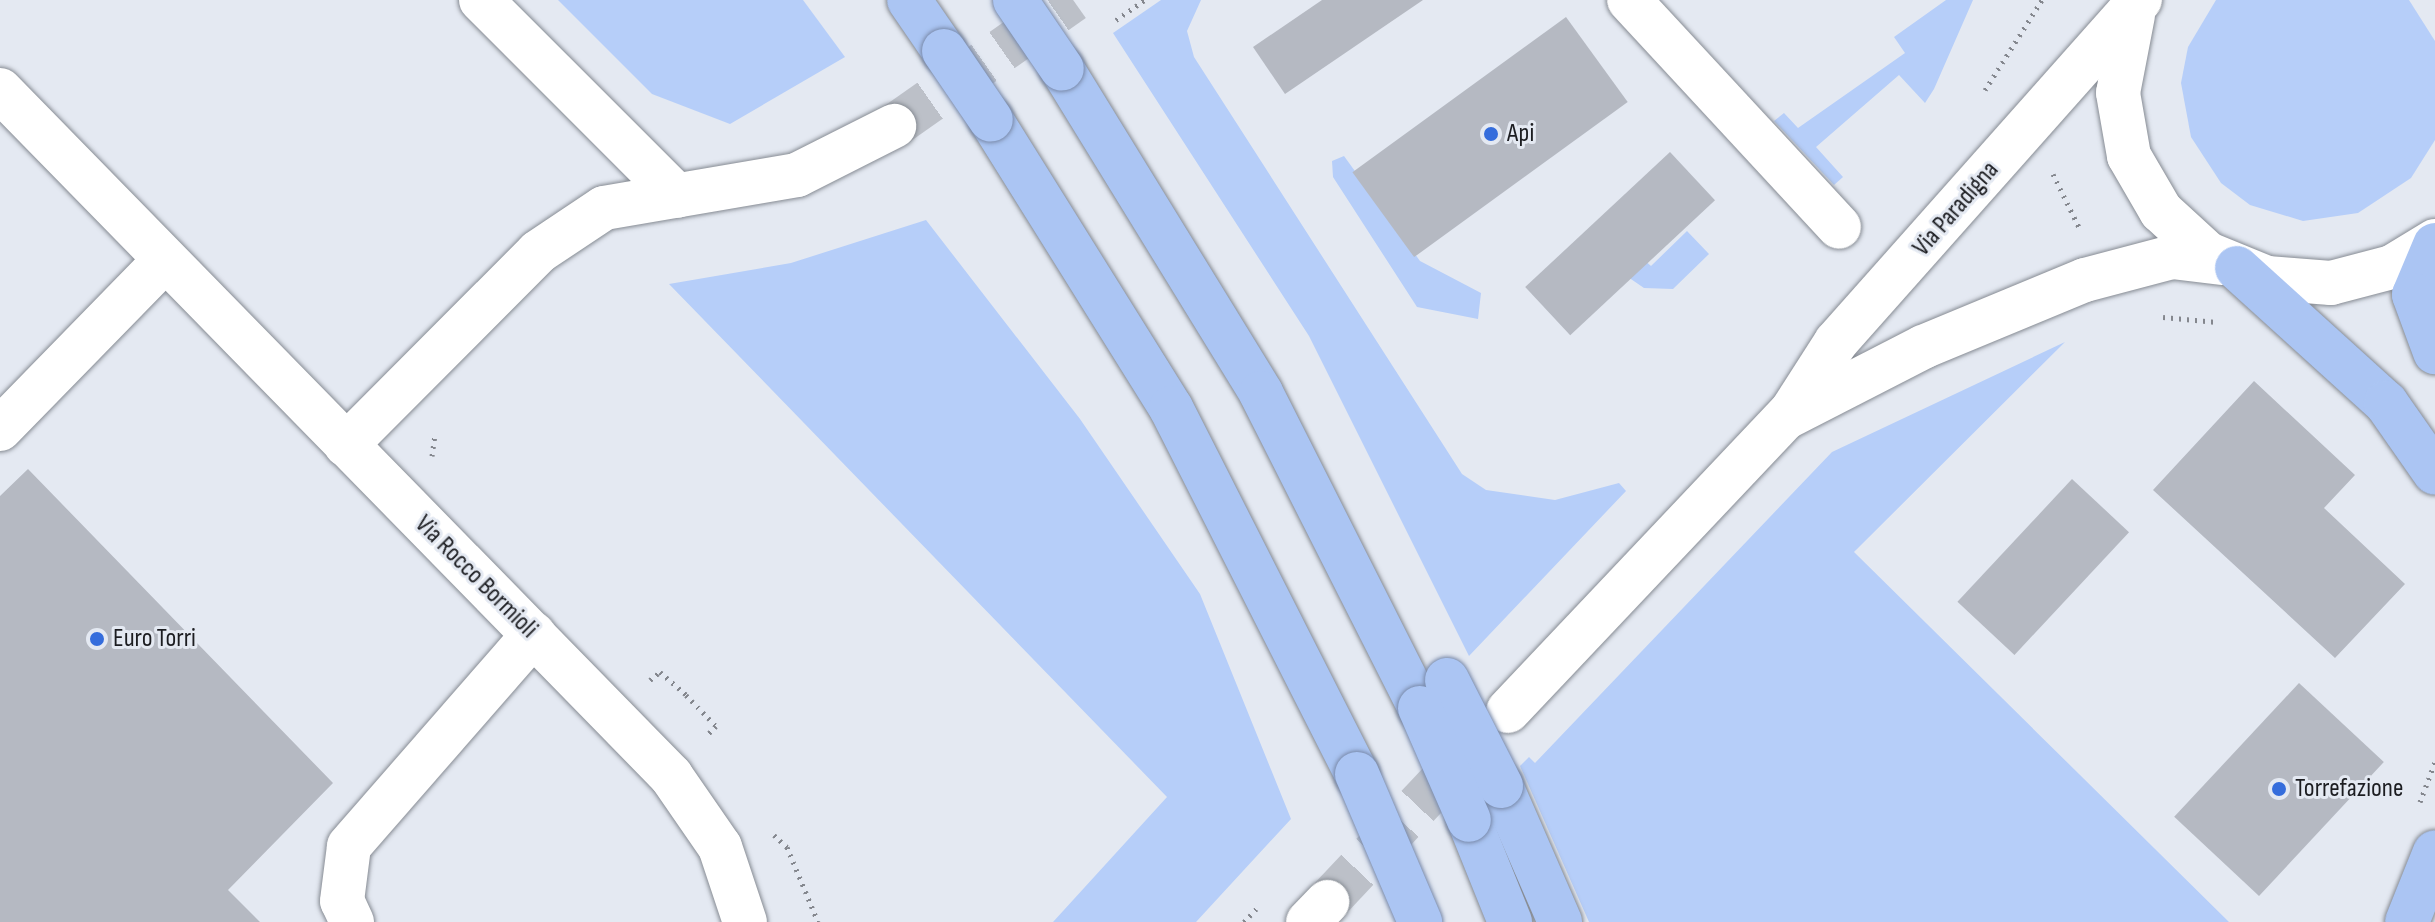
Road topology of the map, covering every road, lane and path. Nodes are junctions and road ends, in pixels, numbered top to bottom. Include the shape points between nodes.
1 (481, 0) edge
2 (909, 0) edge
3 (1145, 0) edge
4 (1629, 0) edge
5 (2139, 0) edge
6 (1116, 20) dead end
7 (1030, 21) edge
8 (0, 90) edge
9 (894, 126) tunnel mouth
10 (677, 196) junction
11 (1839, 227) dead end
12 (2435, 243) edge
13 (164, 261) junction
14 (2237, 268) junction
15 (2435, 352) edge
16 (1781, 422) junction
17 (0, 429) edge
18 (438, 429) dead end
19 (346, 445) junction
20 (432, 467) dead end
21 (2435, 473) edge
22 (534, 634) junction
23 (644, 686) dead end
24 (1434, 694) junction
25 (1508, 711) dead end
26 (698, 744) dead end
27 (765, 826) dead end
28 (2435, 852) edge
29 (352, 922) edge
30 (745, 922) edge
31 (818, 922) edge
32 (1420, 922) edge
33 (1510, 922) edge
34 (1560, 922) edge
35 (2407, 922) edge

1 - 10 street
2 - 32 highway, bridge via 991,120 1171,408 1357,774
3 - 6 path
4 - 11 street
5 - 14 street, Via Paradigna via 2120,61 2129,156 2183,234
5 - 16 street, Via Paradigna via 1836,342
7 - 24 highway via 1229,336 1349,557
8 - 13 street, Via Rocco Bormioli
9 - 10 street via 810,171
10 - 19 street via 604,208 538,252
12 - 14 street, Via Paradigna via 2392,267 2331,283 2298,284
12 - 15 highway via 2414,295
13 - 17 street
13 - 19 street, Via Rocco Bormioli
14 - 16 street, Via Paradigna via 2172,257 2085,280 1923,347
14 - 21 highway via 2386,403
16 - 25 street, Via Paradigna
18 - 20 path
19 - 22 street, Via Rocco Bormioli
22 - 29 street via 349,846 342,901
22 - 30 street, Via Rocco Bormioli via 671,776 720,847
23 - 26 path via 660,672 716,726
24 - 33 highway, bridge via 1469,820
24 - 34 highway, bridge via 1501,786
27 - 31 path via 787,847
28 - 35 highway

